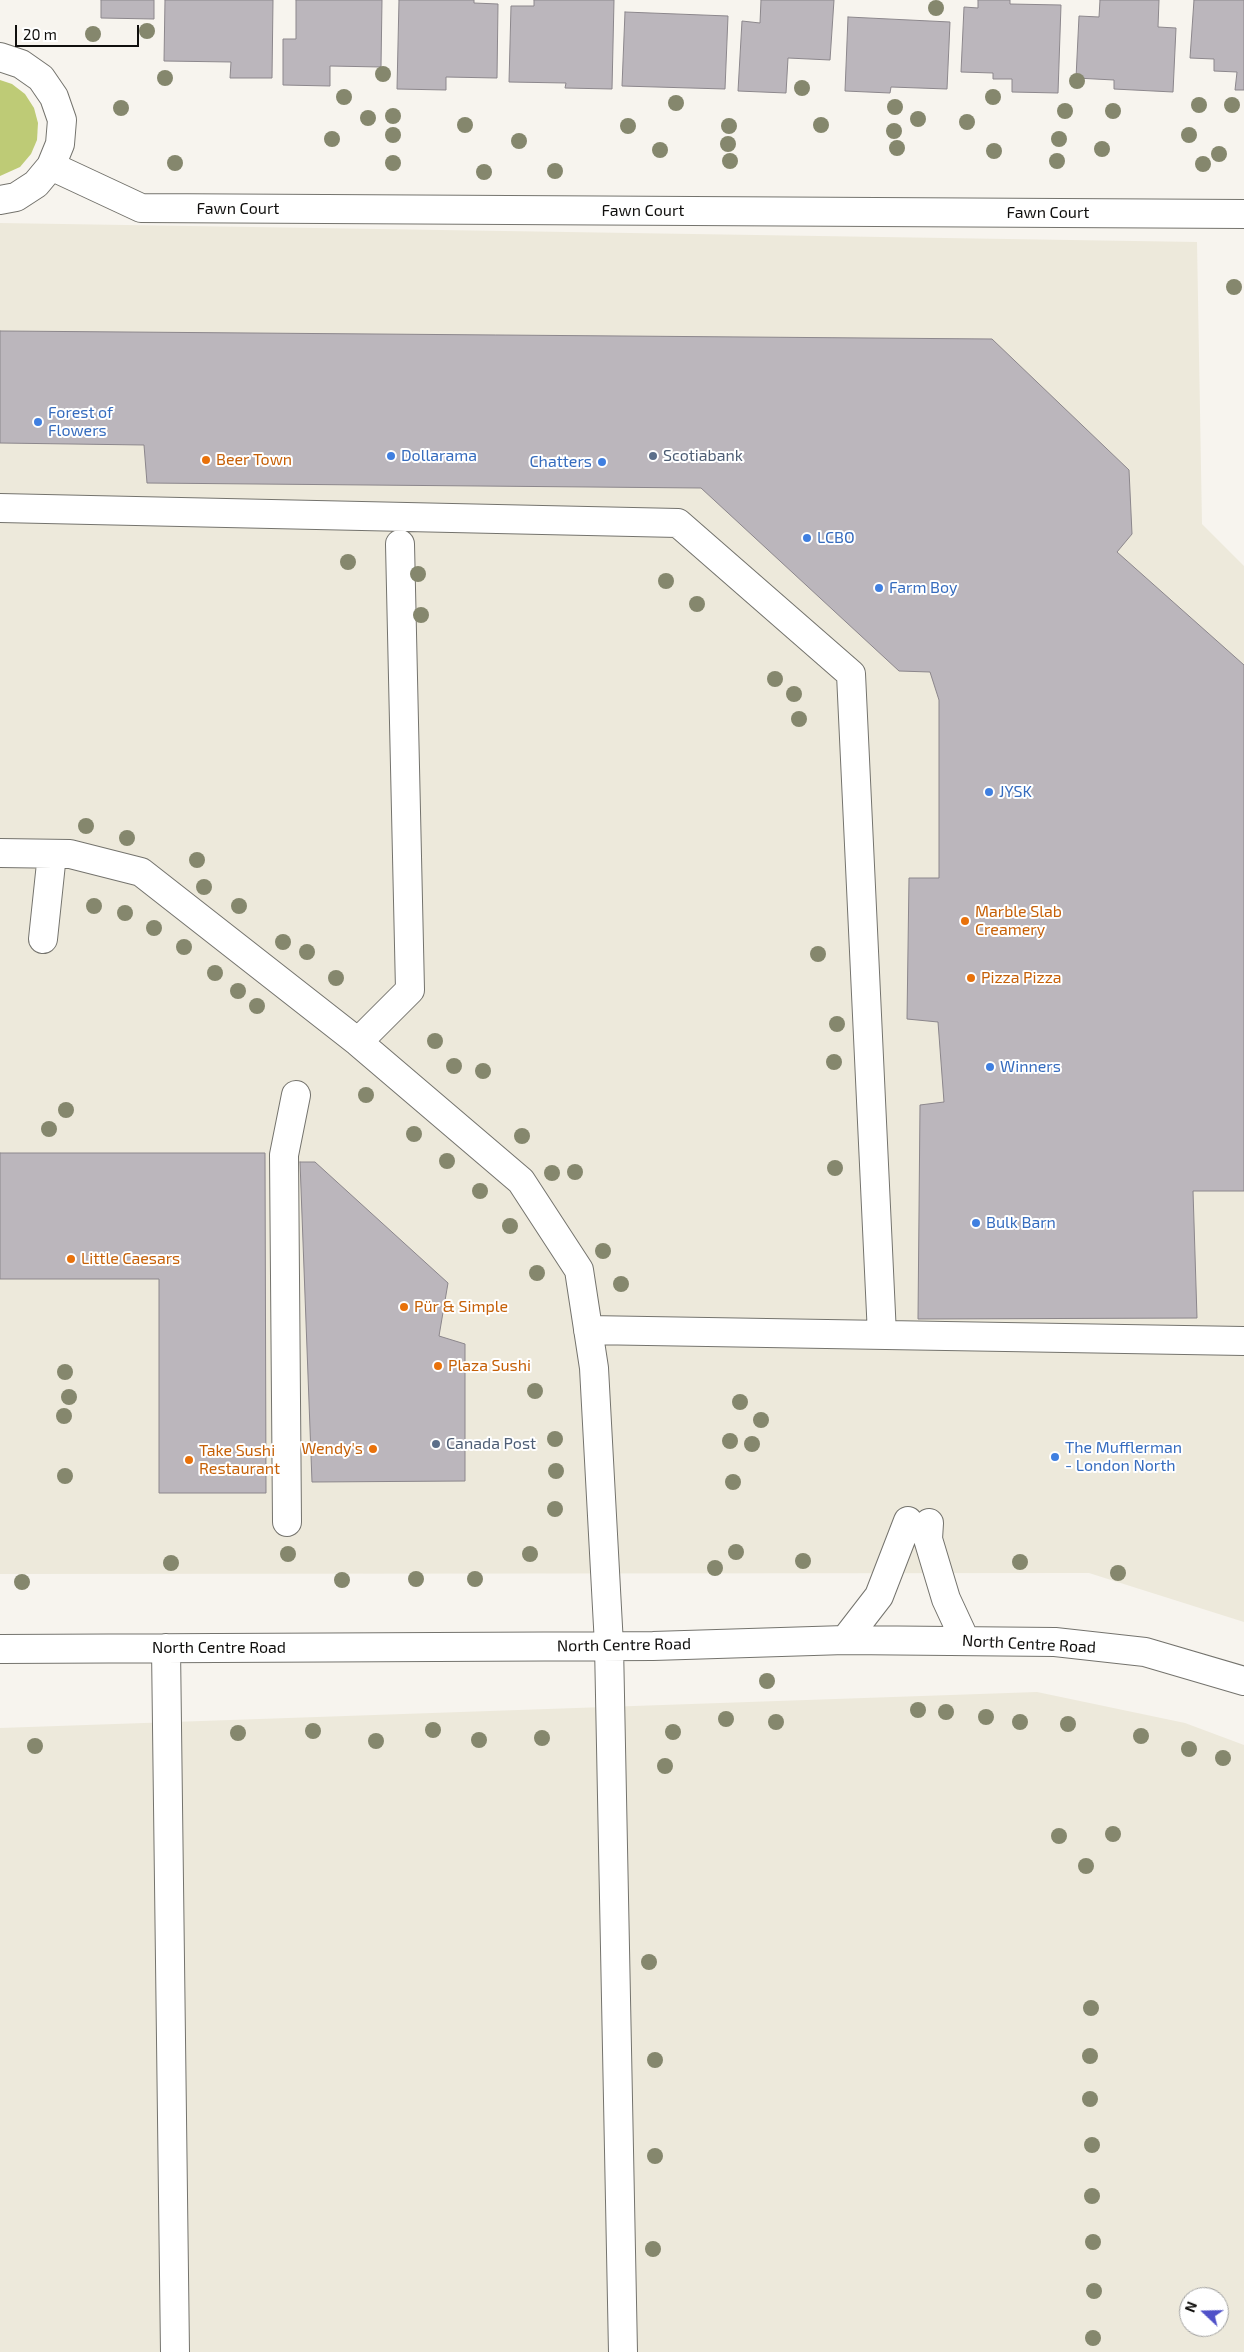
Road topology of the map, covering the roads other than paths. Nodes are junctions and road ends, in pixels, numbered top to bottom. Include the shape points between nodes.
1 (0, 57) edge
2 (51, 166) junction
3 (0, 200) edge
4 (1244, 214) edge
5 (0, 508) edge
6 (400, 544) dead end
7 (0, 853) edge
8 (52, 854) junction
9 (43, 939) dead end
10 (358, 1042) junction
11 (296, 1095) dead end
12 (588, 1330) junction
13 (882, 1335) junction
14 (1244, 1341) edge
15 (287, 1522) dead end
16 (845, 1640) junction
17 (964, 1640) junction
18 (609, 1645) junction
19 (166, 1648) junction
20 (0, 1649) edge
21 (1244, 1681) edge
22 (175, 2352) edge
23 (623, 2352) edge

1 - 2 street via 22,64 41,78 54,97 62,120 60,144
2 - 3 street via 36,184 16,197
2 - 4 street, Fawn Court via 141,208
5 - 13 street via 678,523 851,674
6 - 10 street via 410,990
7 - 8 street
8 - 9 street
8 - 10 street via 70,854 140,872
10 - 12 street via 521,1181 579,1270
11 - 15 street via 284,1155
12 - 13 street
12 - 18 street via 594,1368
13 - 14 street
16 - 17 street, North Centre Road
16 - 17 street via 879,1596 918,1522 928,1538 944,1592
16 - 18 street, North Centre Road
17 - 21 street, North Centre Road via 1055,1642 1145,1652
18 - 19 street, North Centre Road
18 - 23 street
19 - 20 street, North Centre Road
19 - 22 street

